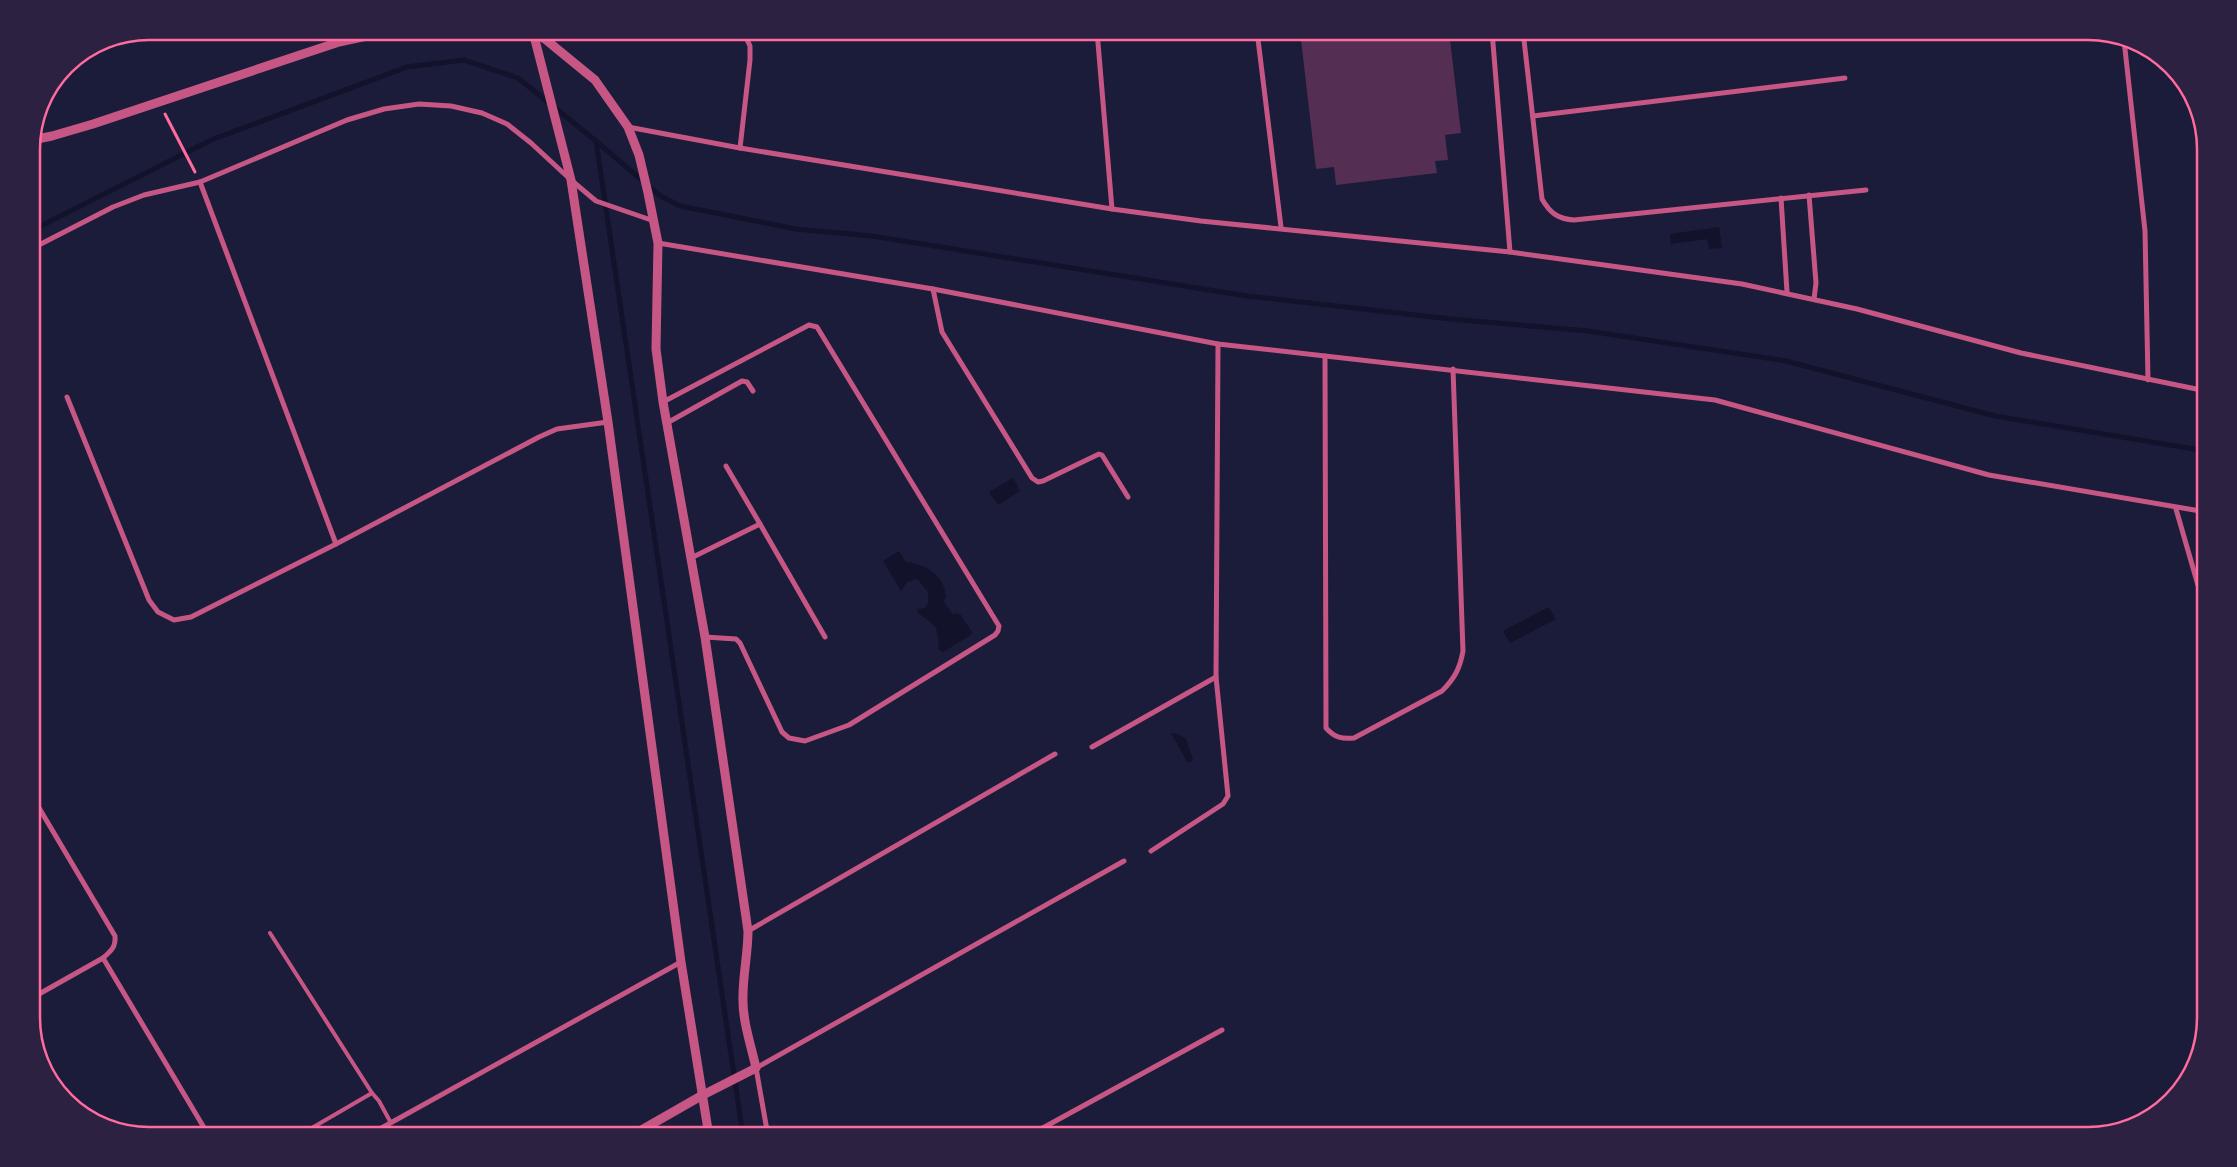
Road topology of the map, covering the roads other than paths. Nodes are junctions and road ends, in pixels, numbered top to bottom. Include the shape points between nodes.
1 (348, 40) edge
2 (533, 40) edge
3 (551, 40) edge
4 (747, 40) edge
5 (1098, 40) edge
6 (1258, 40) edge
7 (1493, 40) edge
8 (1524, 40) edge
9 (339, 42) joint
10 (2125, 47) edge
11 (1845, 78) dead end
12 (1533, 116) junction
13 (628, 127) junction
14 (41, 138) edge
15 (740, 148) junction
16 (570, 180) junction
17 (200, 182) junction
18 (1866, 190) dead end
19 (1809, 195) junction
20 (1781, 198) junction
21 (1112, 209) junction
22 (652, 217) junction
23 (1281, 228) junction
24 (658, 243) junction
25 (40, 245) edge
26 (1510, 252) junction
27 (933, 289) junction
28 (1787, 292) junction
29 (1814, 299) junction
30 (1218, 344) junction
31 (1325, 356) junction
32 (1453, 369) junction
33 (2148, 380) junction
34 (2197, 389) edge
35 (752, 390) dead end
36 (67, 397) dead end
37 (664, 402) junction
38 (608, 422) junction
39 (667, 423) junction
40 (726, 466) dead end
41 (1128, 497) dead end
42 (2176, 508) junction
43 (2197, 511) edge
44 (760, 524) junction
45 (336, 544) junction
46 (691, 558) junction
47 (2197, 582) edge
48 (705, 637) junction
49 (825, 637) dead end
50 (1216, 677) junction
51 (1092, 747) dead end
52 (1056, 754) dead end
53 (40, 809) edge
54 (1151, 851) dead end
55 (1124, 861) dead end
56 (748, 931) junction
57 (270, 933) dead end
58 (103, 958) junction
59 (681, 962) junction
60 (40, 993) edge
61 (1222, 1030) dead end
62 (756, 1068) junction
63 (372, 1093) junction
64 (701, 1096) junction
65 (391, 1123) junction
66 (204, 1127) edge
67 (313, 1127) edge
68 (384, 1127) edge
69 (647, 1127) edge
70 (706, 1127) edge
71 (766, 1127) edge
72 (1044, 1127) edge

1 - 9 street
2 - 16 street
3 - 13 street via 595,80
4 - 15 street via 750,60
5 - 21 street
6 - 23 street
7 - 26 street
8 - 12 street
9 - 14 street via 93,124
10 - 33 street via 2145,231
11 - 12 street
12 - 20 street via 1542,200 1548,210 1564,219
13 - 15 street
13 - 22 street
15 - 21 street
16 - 17 street via 507,124 482,113 418,104 384,109 347,120
16 - 22 street via 596,201
16 - 38 street
17 - 25 street via 120,204
17 - 45 street
18 - 19 street
19 - 20 street
19 - 29 street via 1816,283
20 - 28 street
21 - 23 street
22 - 24 street
23 - 26 street
24 - 27 street
24 - 37 street via 656,350
26 - 28 street
27 - 30 street
27 - 41 street via 942,332 1032,478 1043,481 1099,454
28 - 29 street
29 - 33 street via 2021,353
30 - 31 street
30 - 50 street
31 - 32 street
31 - 32 street via 1326,728 1342,739 1354,738 1442,691 1460,667 1463,651
32 - 42 street via 1715,400 1989,474
33 - 34 street
35 - 39 street via 747,382 742,381
36 - 45 street via 149,600 158,612 174,620 191,617
37 - 39 street
37 - 48 street via 809,325 817,327 999,626 995,635 849,725 805,741 789,738 782,732 740,643 736,639
38 - 45 street via 557,429
38 - 59 street
39 - 46 street
40 - 44 street
42 - 43 street
42 - 47 street
44 - 46 street
44 - 49 street
46 - 48 street
48 - 56 street
50 - 51 street
50 - 54 street via 1227,800
52 - 56 street
53 - 58 street via 116,936 113,950
55 - 62 street
56 - 62 street via 744,1015
57 - 63 lane
58 - 60 street
58 - 66 street
59 - 64 street
59 - 65 street
61 - 72 street
62 - 64 street
62 - 71 street
63 - 65 lane
63 - 67 lane
64 - 69 street
64 - 70 street
65 - 68 street

